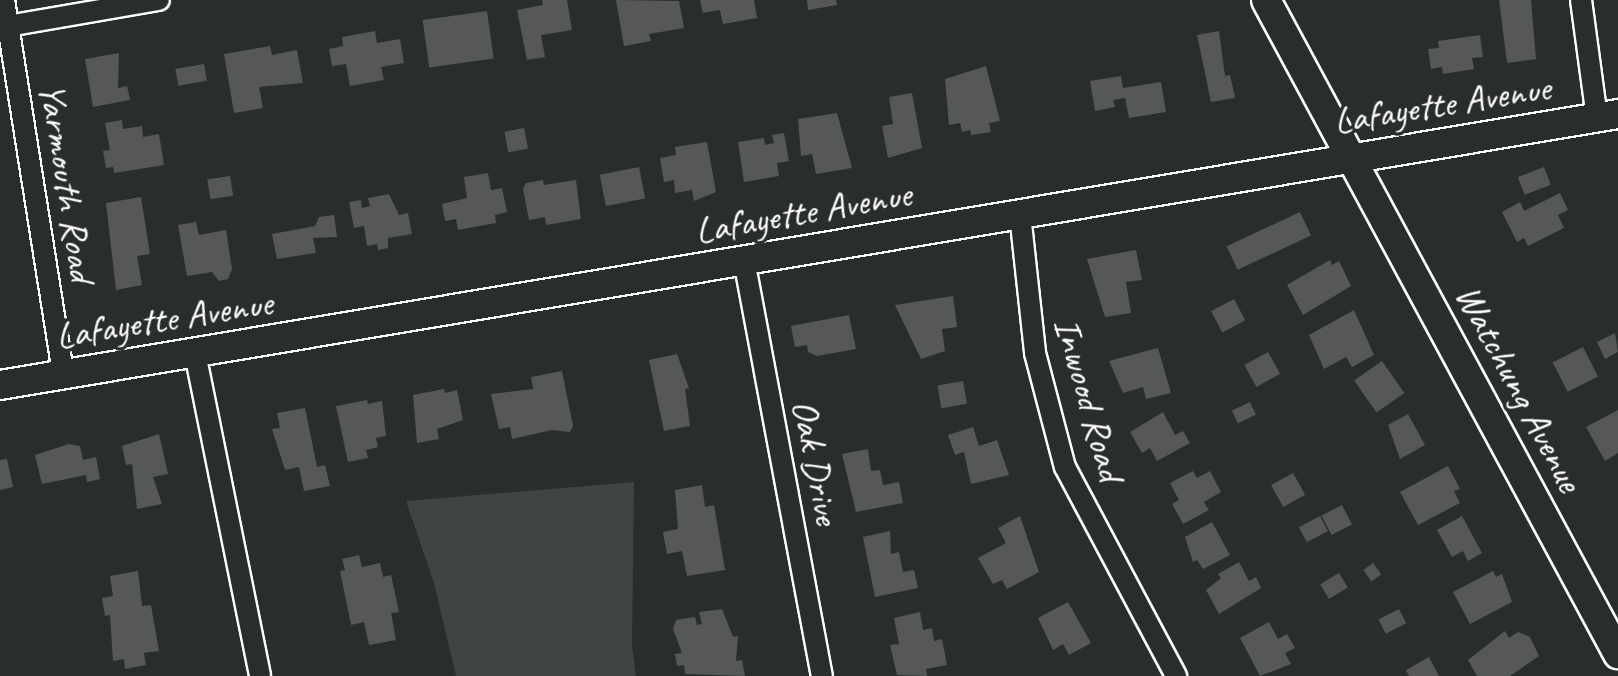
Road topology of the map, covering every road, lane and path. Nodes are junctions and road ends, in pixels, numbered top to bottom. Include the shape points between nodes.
1 (4, 0) edge
2 (159, 0) edge
3 (1266, 0) edge
4 (1581, 0) edge
5 (8, 26) junction
6 (1608, 116) edge
7 (1352, 157) junction
8 (1020, 214) junction
9 (744, 260) junction
10 (195, 353) junction
11 (63, 374) junction
12 (0, 385) edge
13 (1618, 654) edge
14 (260, 676) edge
15 (822, 676) edge
16 (1176, 676) edge

1 - 5 street, Yarmouth Road
2 - 5 street
3 - 7 street, Watchung Avenue
4 - 6 street
5 - 11 street, Yarmouth Road
6 - 7 street, Lafayette Avenue
7 - 8 street, Lafayette Avenue
7 - 13 street, Watchung Avenue
8 - 9 street, Lafayette Avenue
8 - 16 street, Inwood Road via 1035,353 1065,467
9 - 10 street, Lafayette Avenue
9 - 15 street, Oak Drive
10 - 11 street, Lafayette Avenue
10 - 14 street
11 - 12 street, Lafayette Avenue

